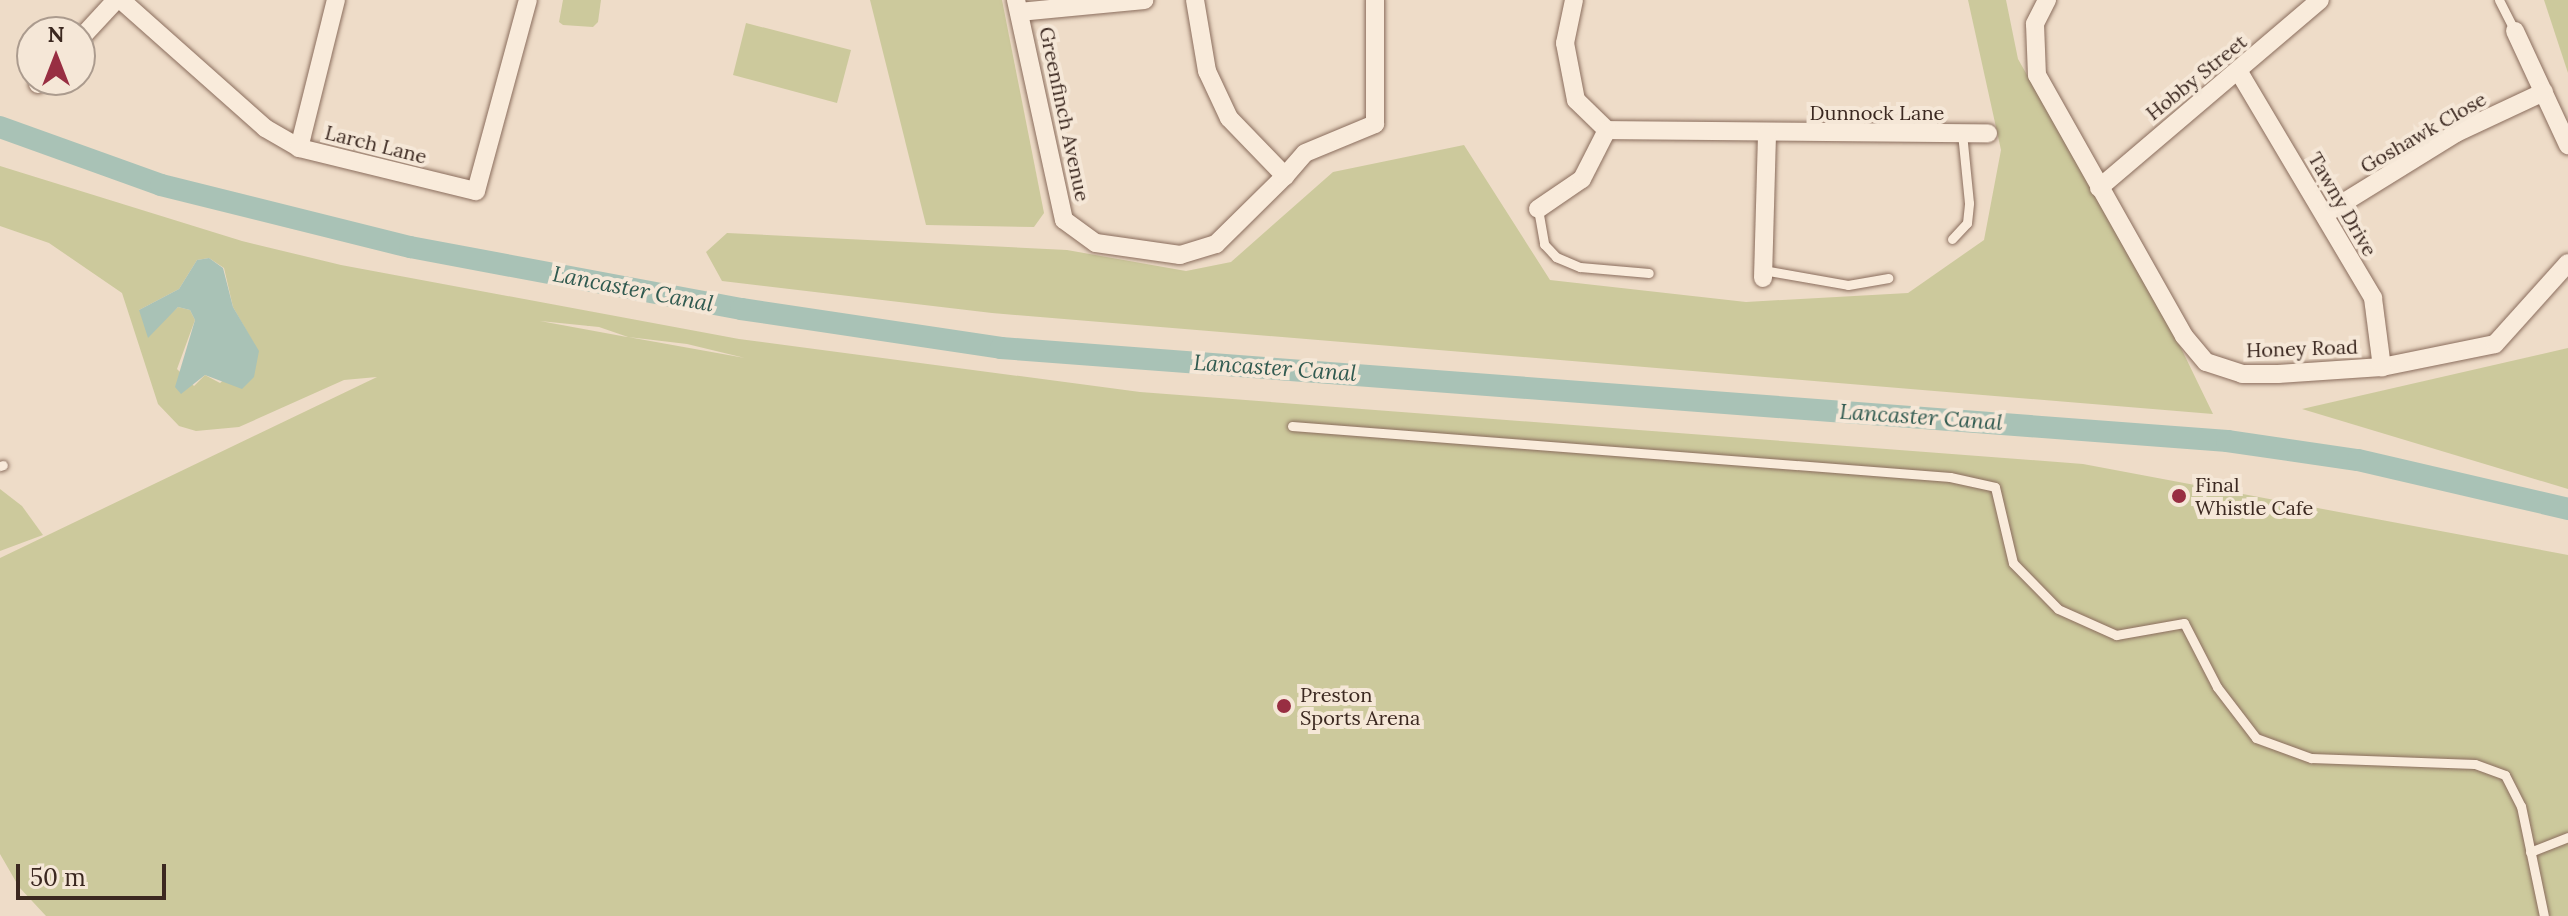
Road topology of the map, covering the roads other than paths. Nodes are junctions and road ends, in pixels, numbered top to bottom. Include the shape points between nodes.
1 (119, 0) edge
2 (336, 0) edge
3 (528, 0) edge
4 (1144, 0) edge
5 (1195, 0) edge
6 (1375, 0) edge
7 (1574, 0) edge
8 (2047, 0) edge
9 (2320, 0) edge
10 (2499, 0) edge
11 (1018, 6) edge
12 (96, 23) edge
13 (2515, 31) joint
14 (2239, 72) junction
15 (2544, 92) junction
16 (1607, 130) junction
17 (1962, 133) junction
18 (1988, 133) dead end
19 (1767, 134) junction
20 (2568, 145) edge
21 (299, 148) junction
22 (1285, 176) junction
23 (2099, 188) junction
24 (1538, 209) joint
25 (2325, 214) junction
26 (1952, 239) dead end
27 (2568, 263) edge
28 (1649, 273) dead end
29 (1763, 274) joint
30 (1888, 278) dead end
31 (2382, 367) junction
32 (1292, 426) dead end
33 (2568, 837) edge
34 (2530, 852) junction
35 (2544, 916) edge

1 - 12 street, Larch Lane
1 - 21 street, Larch Lane via 265,128
2 - 21 street
3 - 21 street, Larch Lane via 476,191
4 - 11 street
5 - 22 street via 1207,71 1229,118
6 - 22 street, Greenfinch Avenue via 1375,124 1305,153
7 - 16 street via 1565,43 1576,100
8 - 23 street, Honey Road via 2035,24 2037,75
9 - 14 street, Hobby Street
10 - 13 lane
11 - 22 street, Greenfinch Avenue via 1064,220 1096,243 1180,255 1216,244
13 - 15 street
14 - 23 street, Hobby Street
14 - 25 street, Tawny Drive
15 - 20 street
15 - 25 street, Goshawk Close via 2456,133
16 - 19 street, Dunnock Lane
16 - 24 street via 1582,179
17 - 18 street, Dunnock Lane
17 - 19 street, Dunnock Lane
17 - 26 lane via 1969,203 1967,223
19 - 29 street
23 - 31 street, Honey Road via 2184,336 2206,362 2242,374
24 - 28 lane via 1544,244 1556,257 1580,267
25 - 31 street, Tawny Drive via 2373,298
27 - 31 street, Honey Road via 2495,344
29 - 30 lane via 1848,285
32 - 34 lane via 1950,477 1995,487 2013,563 2058,609 2116,635 2184,623 2217,687 2256,738 2311,758 2475,764 2505,775 2521,806
33 - 34 lane
34 - 35 lane

